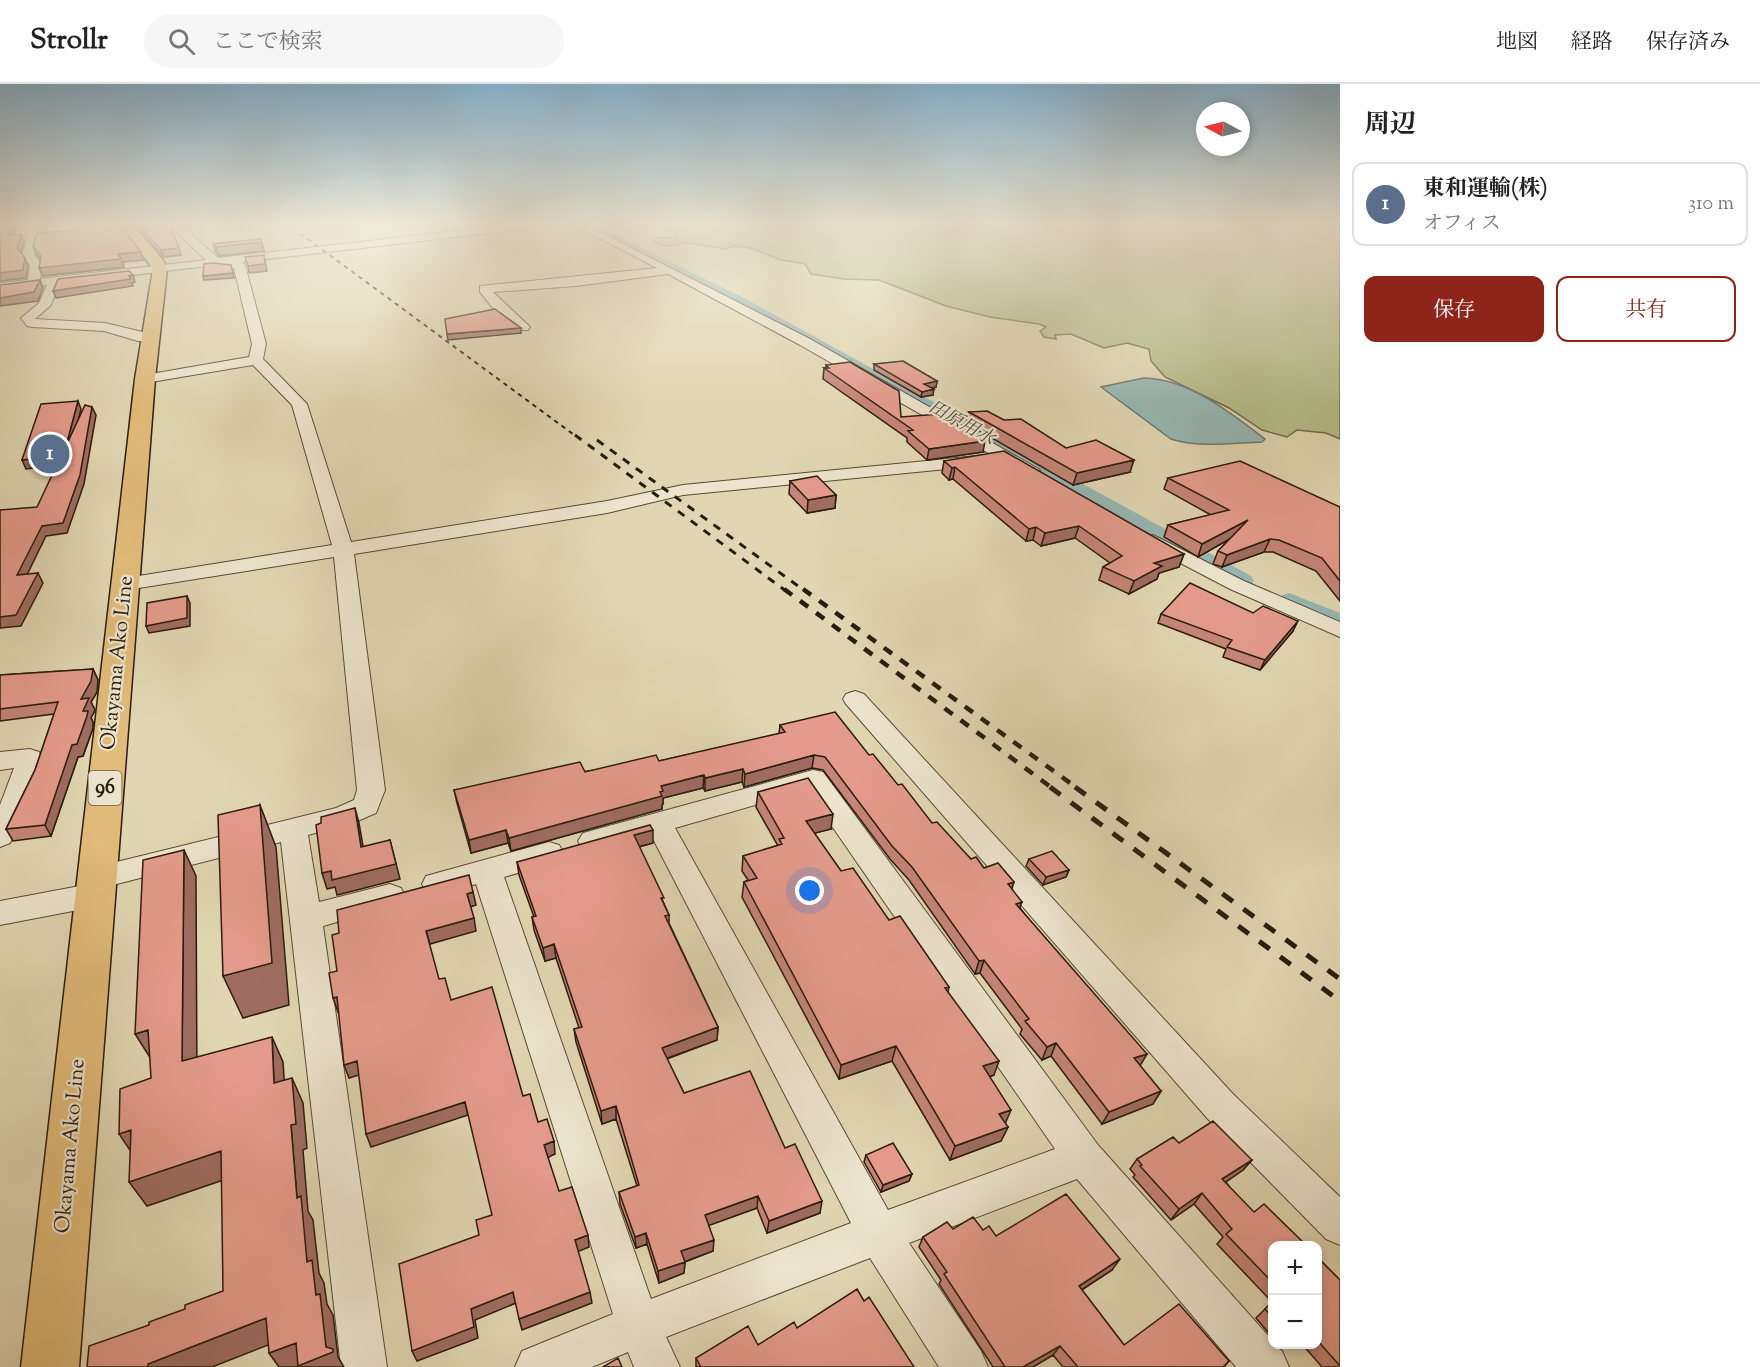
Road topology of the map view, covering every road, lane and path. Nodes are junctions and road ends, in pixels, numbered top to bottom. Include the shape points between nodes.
1 (54, 282) edge
2 (45, 283) edge
3 (158, 283) edge
4 (243, 283) edge
5 (565, 283) edge
6 (693, 283) edge
7 (33, 284) joint
8 (0, 287) edge
9 (523, 327) edge
10 (150, 338) junction
11 (256, 360) junction
12 (144, 379) junction
13 (1005, 455) junction
14 (1041, 476) edge
15 (1139, 533) edge
16 (343, 548) junction
17 (126, 584) junction
18 (1340, 630) edge
19 (855, 699) dead end
20 (0, 761) edge
21 (657, 822) junction
22 (293, 828) junction
23 (0, 836) edge
24 (486, 872) junction
25 (95, 887) junction
26 (0, 913) edge
27 (306, 918) junction
28 (1084, 1158) junction
29 (1340, 1225) edge
30 (878, 1233) junction
31 (638, 1325) junction
32 (50, 1367) edge
33 (364, 1367) edge
34 (538, 1367) edge
35 (657, 1367) edge
36 (964, 1367) edge
37 (1266, 1367) edge

1 - 10 street via 45,305 28,318 32,323 105,327
2 - 7 street
3 - 10 main road, Okayama Ako Line / 96
4 - 11 street via 258,344
5 - 9 street via 484,289
6 - 13 street via 859,370
7 - 8 street
10 - 12 main road, Okayama Ako Line / 96
11 - 12 street
11 - 16 street via 299,404
12 - 17 main road, Okayama Ako Line / 96
13 - 14 street
13 - 16 street via 942,466 684,490 607,507
15 - 18 street via 1209,572
16 - 17 street
16 - 22 street via 371,790 366,806
17 - 25 main road, Okayama Ako Line / 96
19 - 29 street via 1220,1106
20 - 23 street via 30,758 25,781
21 - 24 street
21 - 28 street via 813,779
21 - 30 street
22 - 25 street
22 - 27 street
24 - 27 street
24 - 31 street
25 - 26 street
25 - 32 main road, Okayama Ako Line / 96
27 - 33 street
28 - 30 street
28 - 37 street
30 - 31 street
30 - 36 street
31 - 34 street
31 - 35 street

